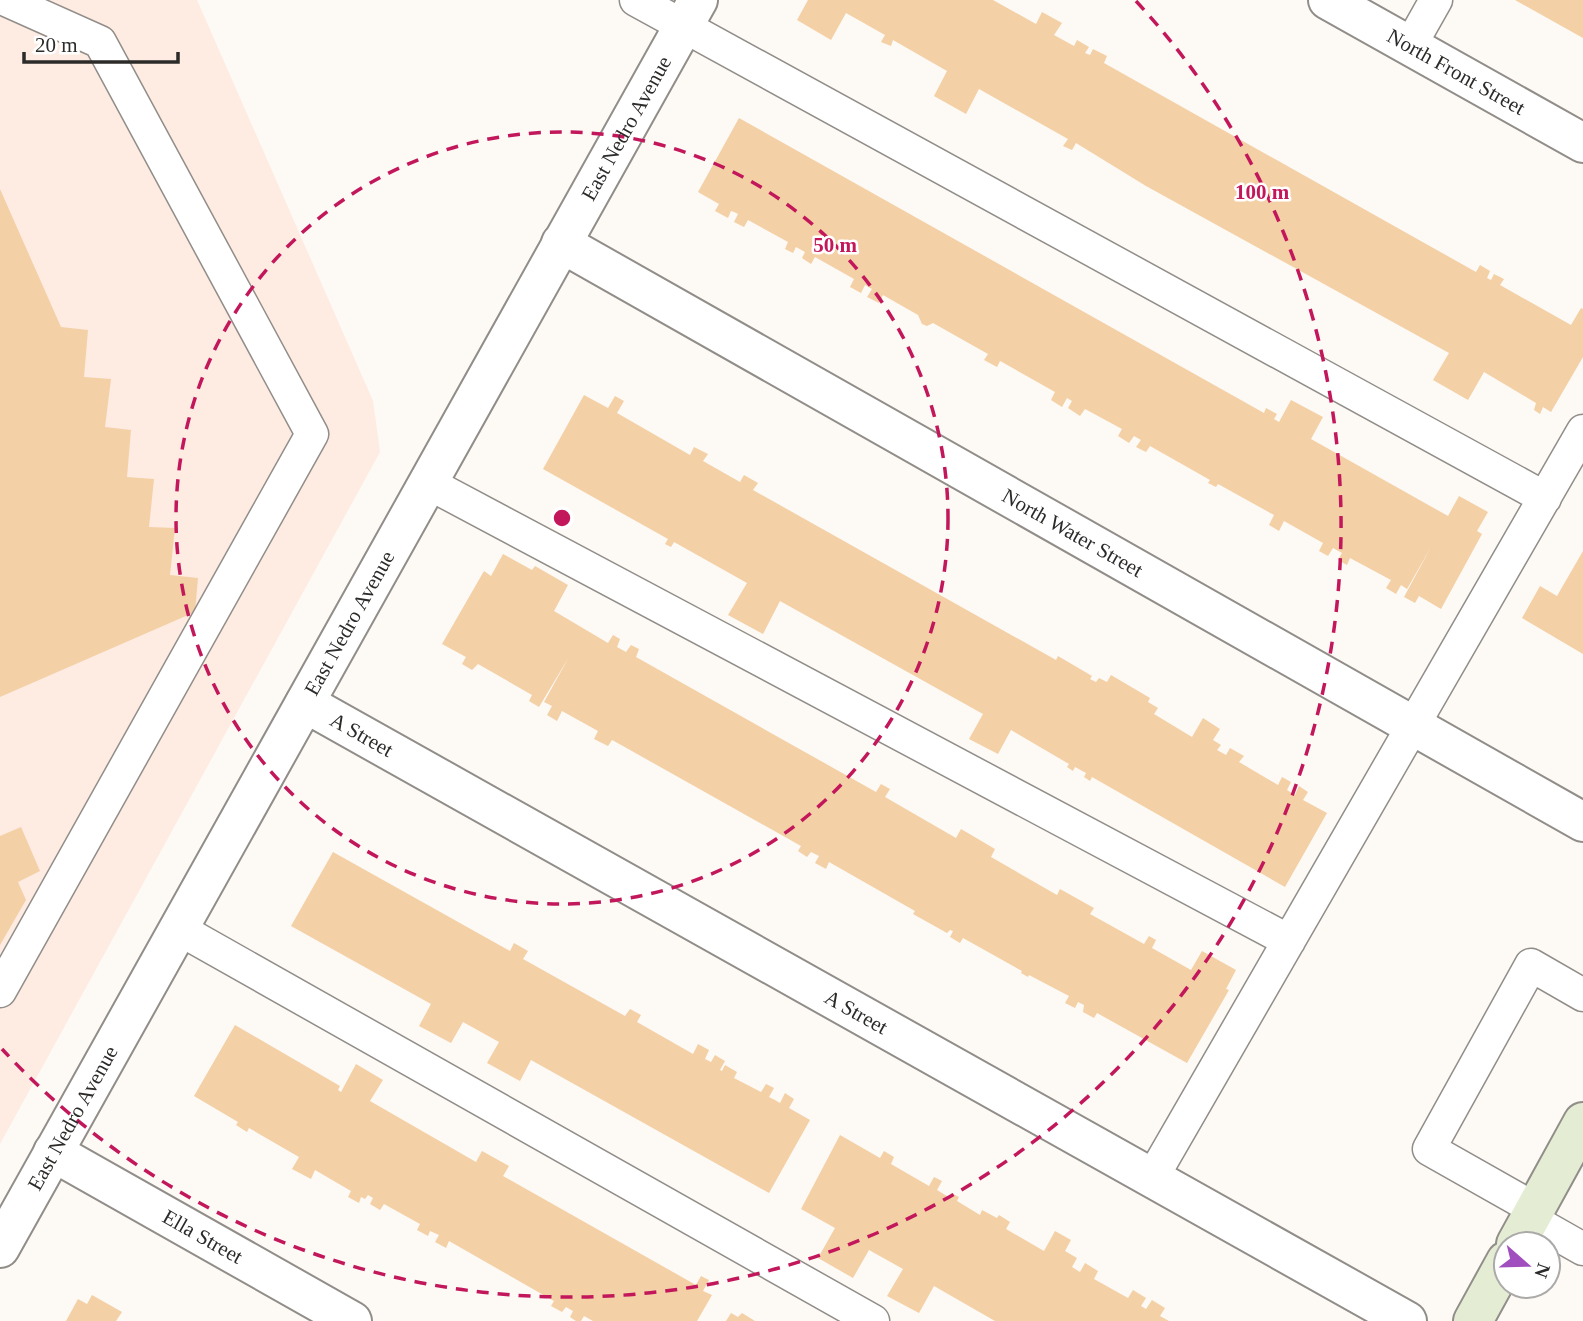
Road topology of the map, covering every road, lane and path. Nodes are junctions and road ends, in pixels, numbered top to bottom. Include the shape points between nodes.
1 (6, 0) edge
2 (636, 0) edge
3 (1328, 0) edge
4 (1436, 0) edge
5 (690, 13) edge
6 (1410, 46) junction
7 (1583, 143) edge
8 (561, 243) junction
9 (1583, 431) edge
10 (428, 482) junction
11 (1545, 498) junction
12 (305, 703) junction
13 (1414, 727) junction
14 (1583, 822) edge
15 (179, 929) junction
16 (1289, 941) junction
17 (0, 991) edge
18 (1583, 995) edge
19 (1583, 1122) edge
20 (53, 1152) junction
21 (1152, 1178) junction
22 (1527, 1224) edge
23 (0, 1248) edge
24 (1583, 1249) edge
25 (1492, 1286) edge
26 (352, 1321) edge
27 (873, 1321) edge
28 (1407, 1321) edge
29 (1473, 1321) edge

1 - 17 lane via 100,42 312,435
2 - 5 lane
3 - 6 street, North Front Street
4 - 6 lane
5 - 8 street, East Nedro Avenue
5 - 11 lane
6 - 7 street, North Front Street
8 - 10 street, East Nedro Avenue
8 - 13 street, North Water Street
9 - 11 lane
10 - 12 street, East Nedro Avenue
10 - 16 lane
11 - 13 lane
12 - 15 street, East Nedro Avenue
12 - 21 street, A Street
13 - 14 street, North Water Street
13 - 16 lane
15 - 20 street, East Nedro Avenue
15 - 27 lane
16 - 21 lane
18 - 22 lane via 1531,965 1429,1149
19 - 22 street
20 - 23 street, East Nedro Avenue
20 - 26 street, Ella Street
21 - 28 street, A Street
22 - 24 lane
25 - 29 street

